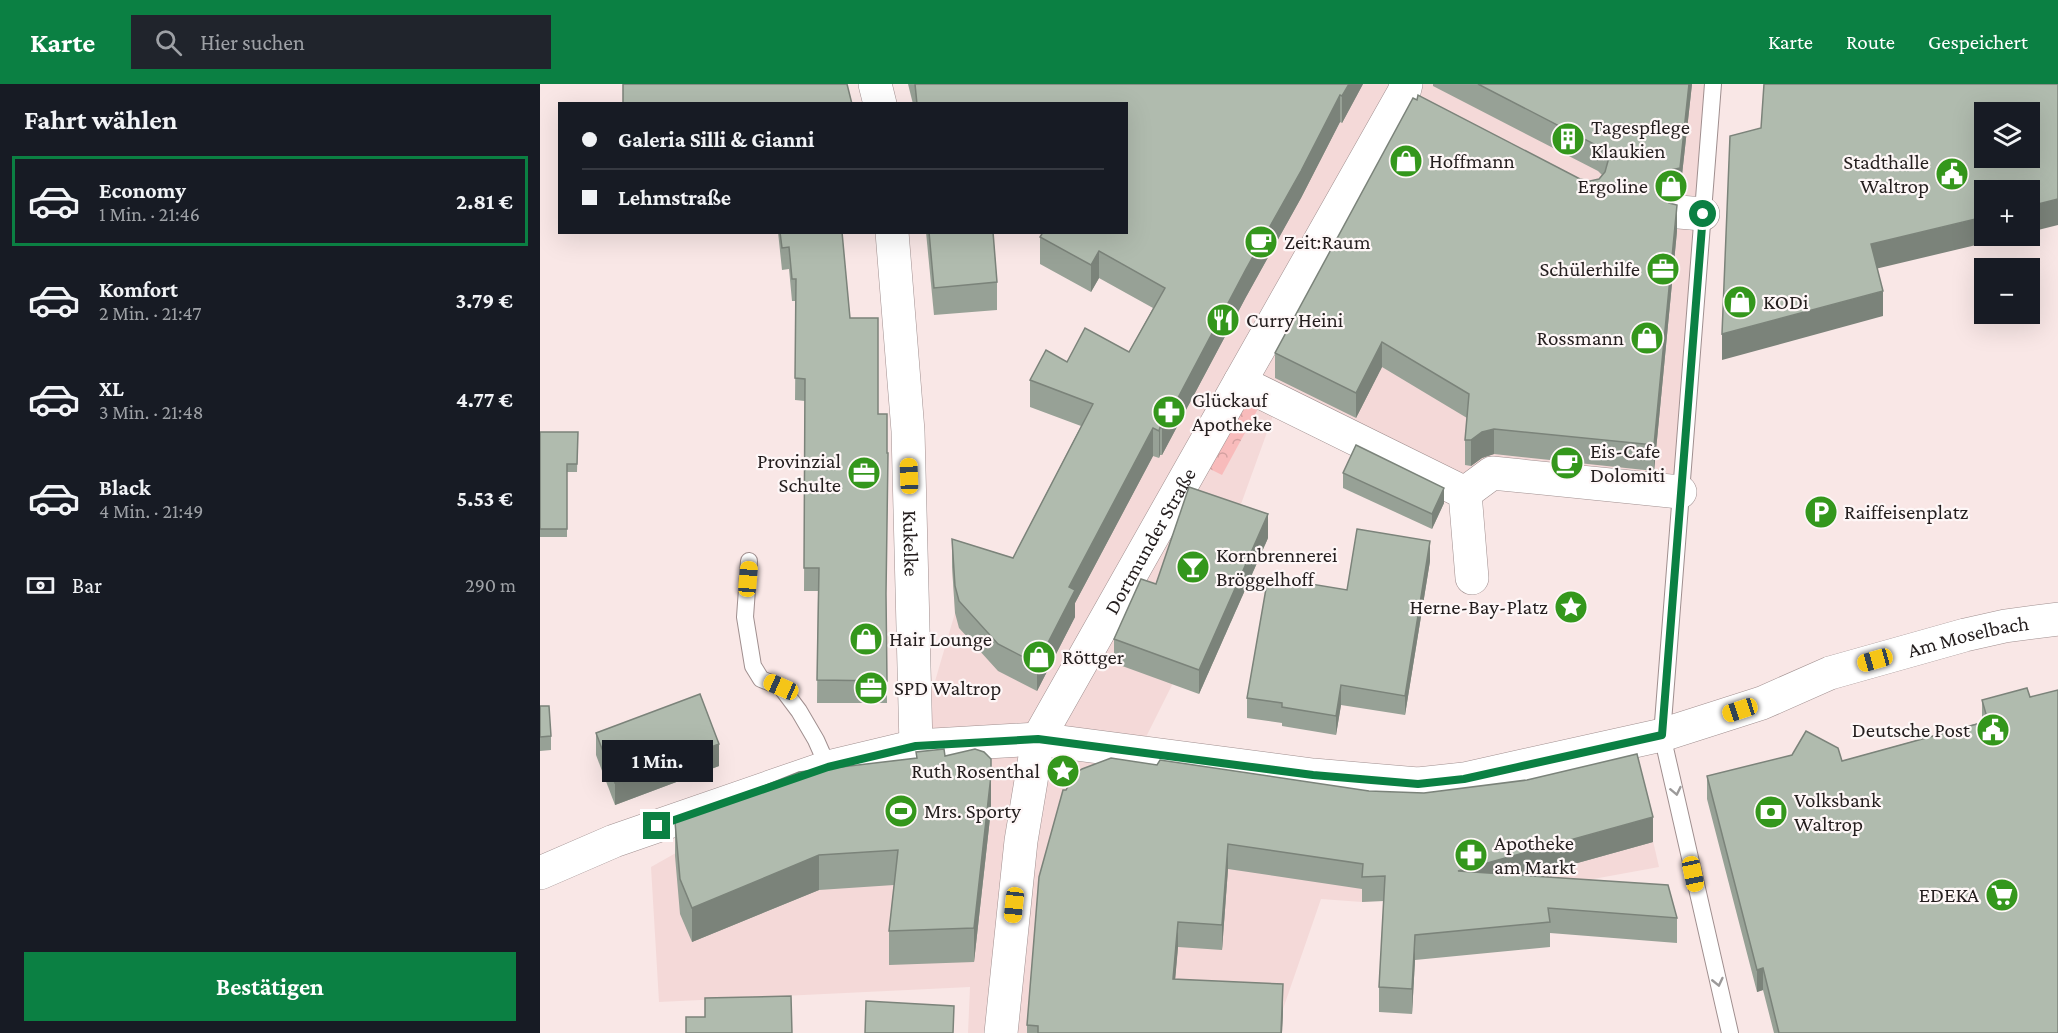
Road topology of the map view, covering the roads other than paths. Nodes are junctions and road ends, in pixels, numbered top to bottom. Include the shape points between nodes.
1 (875, 84) edge
2 (1713, 84) edge
3 (1405, 88) edge
4 (880, 102) edge
5 (1435, 108) edge
6 (892, 234) edge
7 (1240, 382) junction
8 (1680, 492) junction
9 (1465, 493) junction
10 (749, 561) dead end
11 (1472, 578) dead end
12 (2058, 618) edge
13 (1662, 735) junction
14 (1038, 739) junction
15 (916, 746) junction
16 (828, 767) junction
17 (540, 873) edge
18 (1001, 1033) edge
19 (1730, 1033) edge

1 - 4 street
2 - 8 lane via 1691,213
3 - 5 street
3 - 7 street, Dortmunder Straße
6 - 15 street, Kukelke via 908,431
7 - 9 street
7 - 14 street, Dortmunder Straße
8 - 9 street via 1492,473
8 - 13 lane
9 - 11 street
10 - 16 lane via 745,617 753,666 761,678 781,687 799,711
12 - 13 street, Am Moselbach via 1965,635 1841,670 1762,703
13 - 14 street, Am Moselbach via 1464,779 1418,784 1313,775
13 -> 19 lane
14 - 15 street, Am Moselbach
14 - 18 street, Dortmunder Straße via 1021,841
15 - 16 street, Am Moselbach
16 - 17 street, Am Moselbach via 614,841

